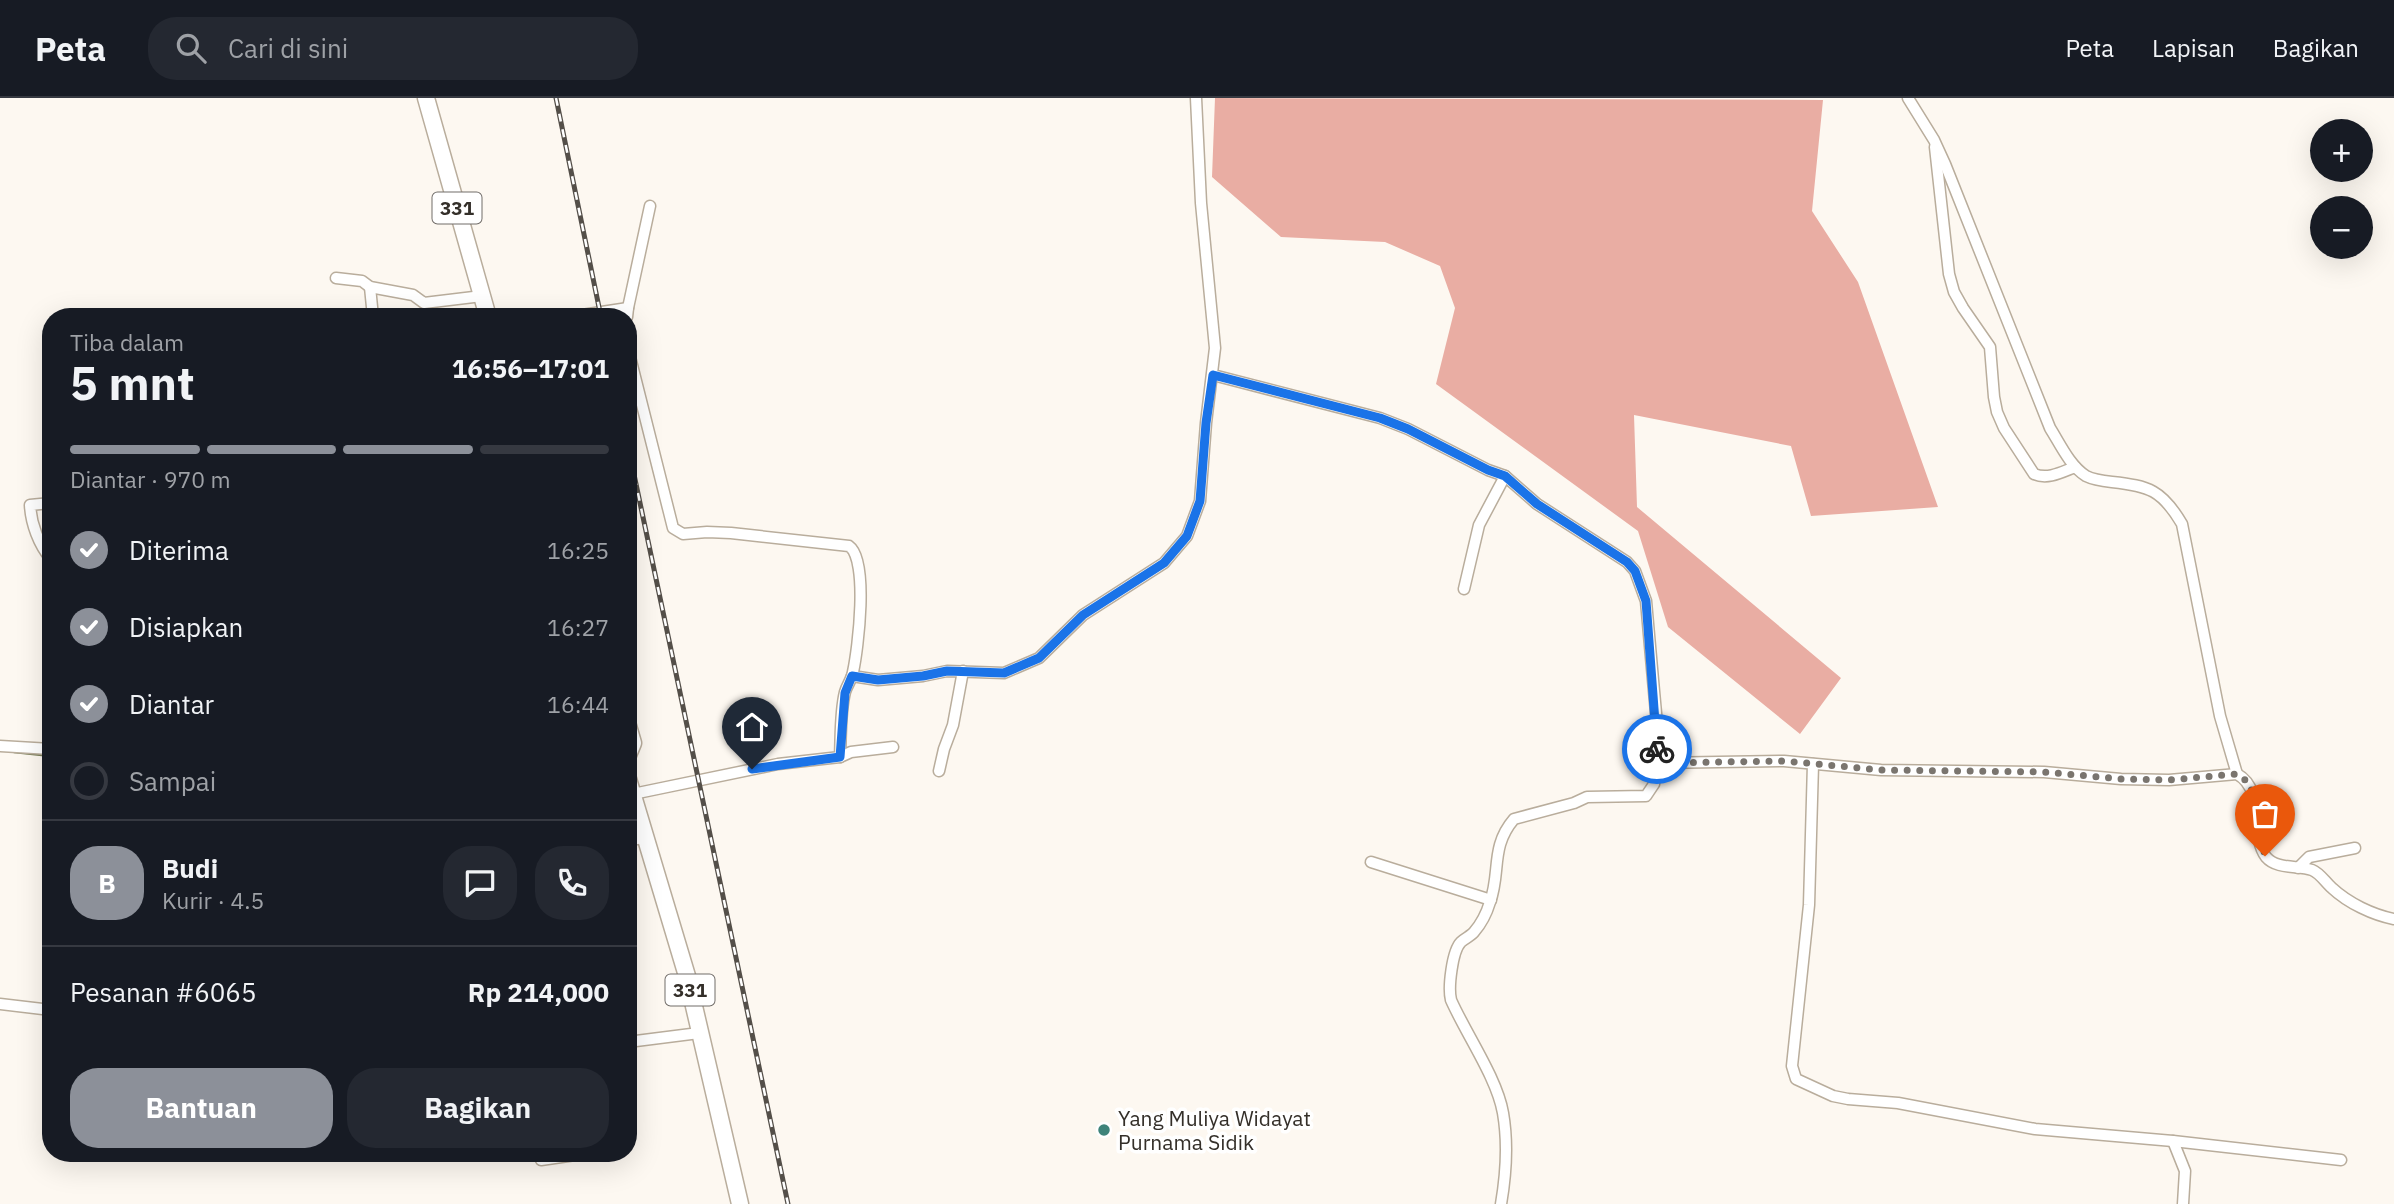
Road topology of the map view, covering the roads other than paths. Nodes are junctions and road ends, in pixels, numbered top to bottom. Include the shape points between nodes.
1 (426, 98) edge
2 (1196, 98) edge
3 (1908, 98) edge
4 (1934, 140) junction
5 (650, 206) dead end
6 (336, 278) dead end
7 (370, 287) junction
8 (482, 296) junction
9 (372, 308) edge
10 (485, 308) edge
11 (628, 308) edge
12 (1213, 375) junction
13 (637, 385) edge
14 (2075, 467) junction
15 (1505, 476) junction
16 (42, 504) edge
17 (42, 546) edge
18 (1464, 589) dead end
19 (963, 671) junction
20 (852, 676) junction
21 (0, 746) edge
22 (892, 747) dead end
23 (42, 748) edge
24 (840, 757) junction
25 (1657, 763) junction
26 (1813, 764) junction
27 (939, 771) dead end
28 (2237, 774) junction
29 (637, 785) edge
30 (637, 808) edge
31 (646, 837) junction
32 (637, 839) edge
33 (2355, 848) dead end
34 (1371, 862) dead end
35 (2298, 868) junction
36 (1491, 900) junction
37 (2394, 919) edge
38 (0, 1004) edge
39 (42, 1009) edge
40 (699, 1033) junction
41 (637, 1041) edge
42 (2173, 1141) junction
43 (2340, 1160) dead end
44 (740, 1204) edge
45 (1501, 1204) edge
46 (2183, 1204) edge

1 - 8 main road, 331
2 - 12 street via 1215,335
3 - 4 street
4 - 14 street via 2050,428
4 - 14 street via 1949,274 1954,292 1990,347 1997,412 2034,474 2053,476
5 - 11 street
6 - 7 street via 362,281
7 - 8 street via 413,295 425,303
7 - 9 street
8 - 10 main road, 331
12 - 15 street via 1388,421
12 - 19 street via 1200,501 1175,553 1083,615 1039,658 1004,673
13 - 20 street via 673,528 683,534 732,533 838,543 854,549 860,584 860,635
14 - 28 street via 2093,479 2144,486 2164,499 2182,524 2220,716
15 - 18 street via 1479,525
15 - 25 street via 1537,504 1635,571 1646,601
16 - 17 street via 30,505
19 - 20 street via 903,679
19 - 27 street via 957,711
20 - 24 street via 845,693
21 - 23 street
22 - 24 street
24 - 29 street
25 - 26 street
25 - 36 street via 1654,784 1646,796 1587,797 1514,819 1500,841
26 - 28 street via 2121,779
26 - 42 street via 1809,905 1792,1066 1796,1079 1848,1099 1898,1103 2035,1129
28 - 35 street via 2251,788 2265,856
30 - 31 main road, 331
31 - 32 street
31 - 40 main road, 331
33 - 35 street via 2309,857
34 - 36 street
35 - 37 street via 2315,871 2358,906
36 - 45 street via 1474,932 1459,945 1450,990 1502,1109 1506,1155
38 - 39 street
40 - 41 street
40 - 44 main road, 331
42 - 43 street
42 - 46 street via 2185,1171

